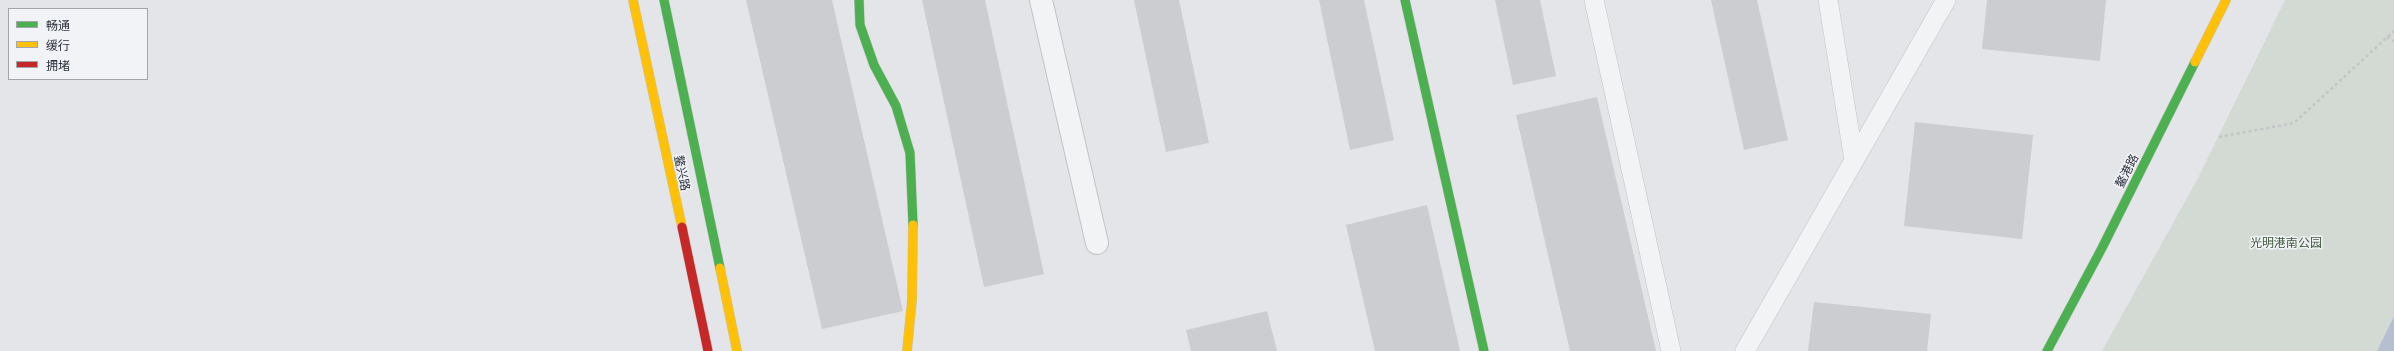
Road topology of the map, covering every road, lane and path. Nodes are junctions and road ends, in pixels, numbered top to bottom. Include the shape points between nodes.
1 (633, 0) edge
2 (664, 0) edge
3 (859, 0) edge
4 (1041, 0) edge
5 (1405, 0) edge
6 (1594, 0) edge
7 (1828, 0) edge
8 (1946, 0) edge
9 (2226, 0) edge
10 (2394, 31) edge
11 (2387, 37) junction
12 (2394, 41) edge
13 (2219, 137) dead end
14 (1854, 160) junction
15 (1097, 244) dead end
16 (708, 351) edge
17 (737, 351) edge
18 (907, 351) edge
19 (1484, 351) edge
20 (1671, 351) edge
21 (1745, 351) edge
22 (2047, 351) edge

1 - 16 street, 鳌兴路
2 - 17 street, 鳌兴路
3 - 18 street via 860,25 874,65 896,106 910,153 913,199 912,300
4 - 15 street
5 - 19 street
6 - 20 lane
7 - 14 lane
8 - 14 lane
9 - 22 street, 鳌港路
10 - 11 path
11 - 12 path
11 - 13 path via 2294,123
14 - 21 lane

